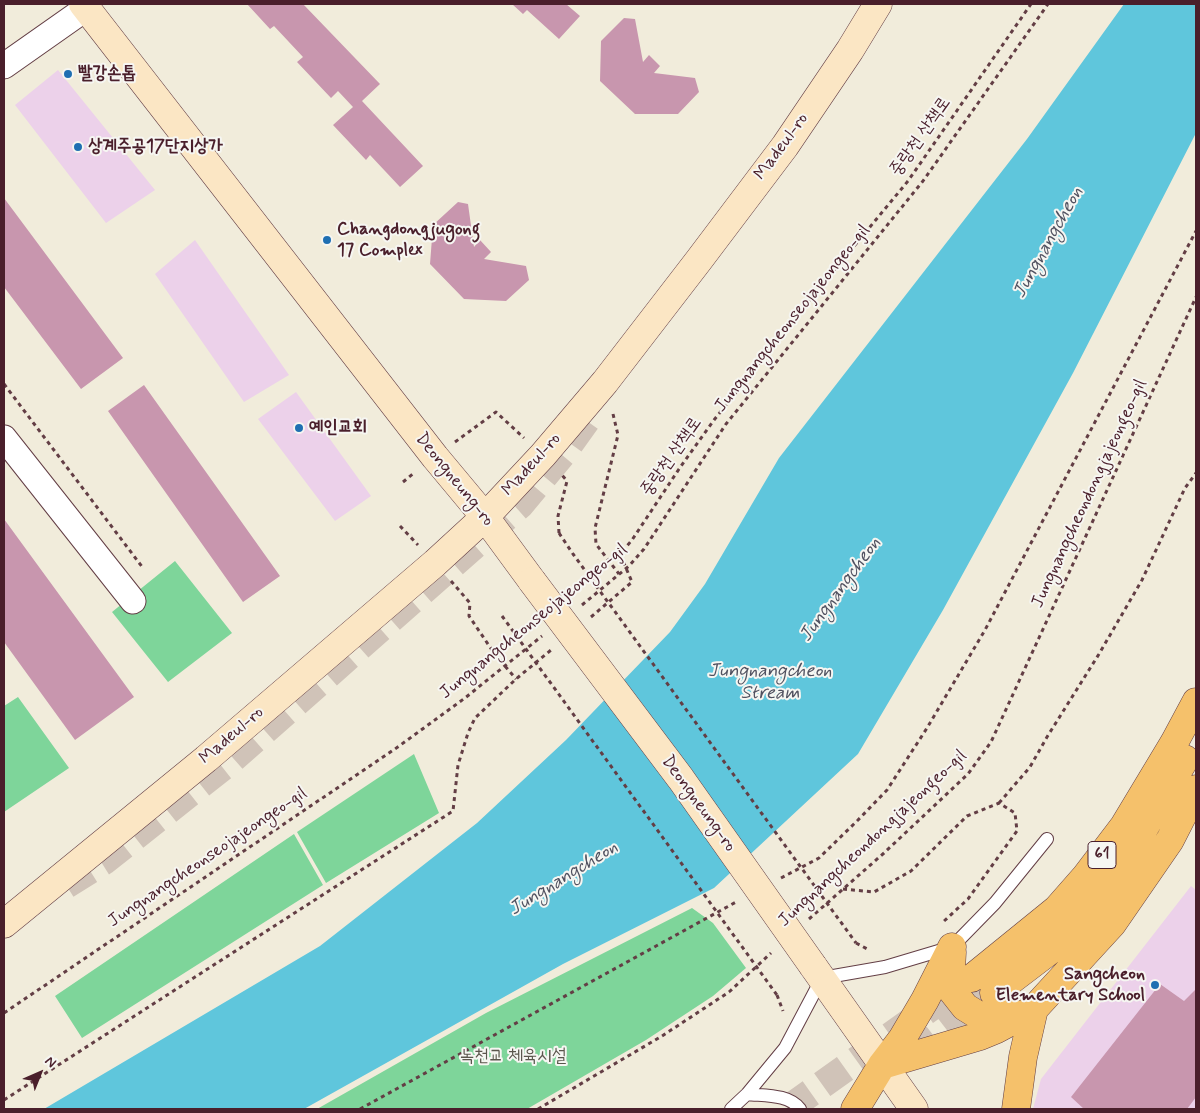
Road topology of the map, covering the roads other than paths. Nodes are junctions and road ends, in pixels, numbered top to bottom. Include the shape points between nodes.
1 (878, 4) edge
2 (87, 5) edge
3 (4, 66) edge
4 (4, 438) edge
5 (484, 517) junction
6 (132, 601) dead end
7 (1196, 702) edge
8 (1196, 736) edge
9 (1196, 789) edge
10 (1048, 839) dead end
11 (98, 846) junction
12 (4, 905) edge
13 (4, 924) edge
14 (946, 936) junction
15 (818, 972) junction
16 (972, 978) tunnel mouth
17 (994, 993) tunnel mouth
18 (1034, 1009) junction
19 (882, 1065) junction
20 (748, 1094) junction
21 (731, 1109) edge
22 (800, 1109) edge
23 (855, 1109) edge
24 (914, 1109) edge
25 (1016, 1109) edge

1 - 5 main road, Madeul-ro via 785,146 605,382 543,455
2 - 3 street
2 - 5 main road, Deongneung-ro
4 - 6 street
5 - 11 main road, Madeul-ro via 435,563 206,759
5 - 15 main road, Deongneung-ro, bridge via 682,779
7 - 16 highway, 61 via 1124,826 1086,876 1057,910
8 - 17 highway, 61 via 1124,864 1088,915 1057,944
9 - 18 highway via 1170,840 1112,924
10 - 14 lane via 996,903
11 - 12 main road, Madeul-ro
11 - 13 main road, Madeul-ro
14 - 15 lane via 885,967
14 - 18 highway via 950,988 965,1007 986,1020
14 - 19 highway via 925,1000
15 - 19 main road, Deongneung-ro
15 - 20 lane via 785,1048
18 - 19 highway via 980,1036
18 - 25 highway
19 - 23 highway
19 - 24 main road, Deongneung-ro
20 - 21 lane
20 - 22 lane via 794,1101

